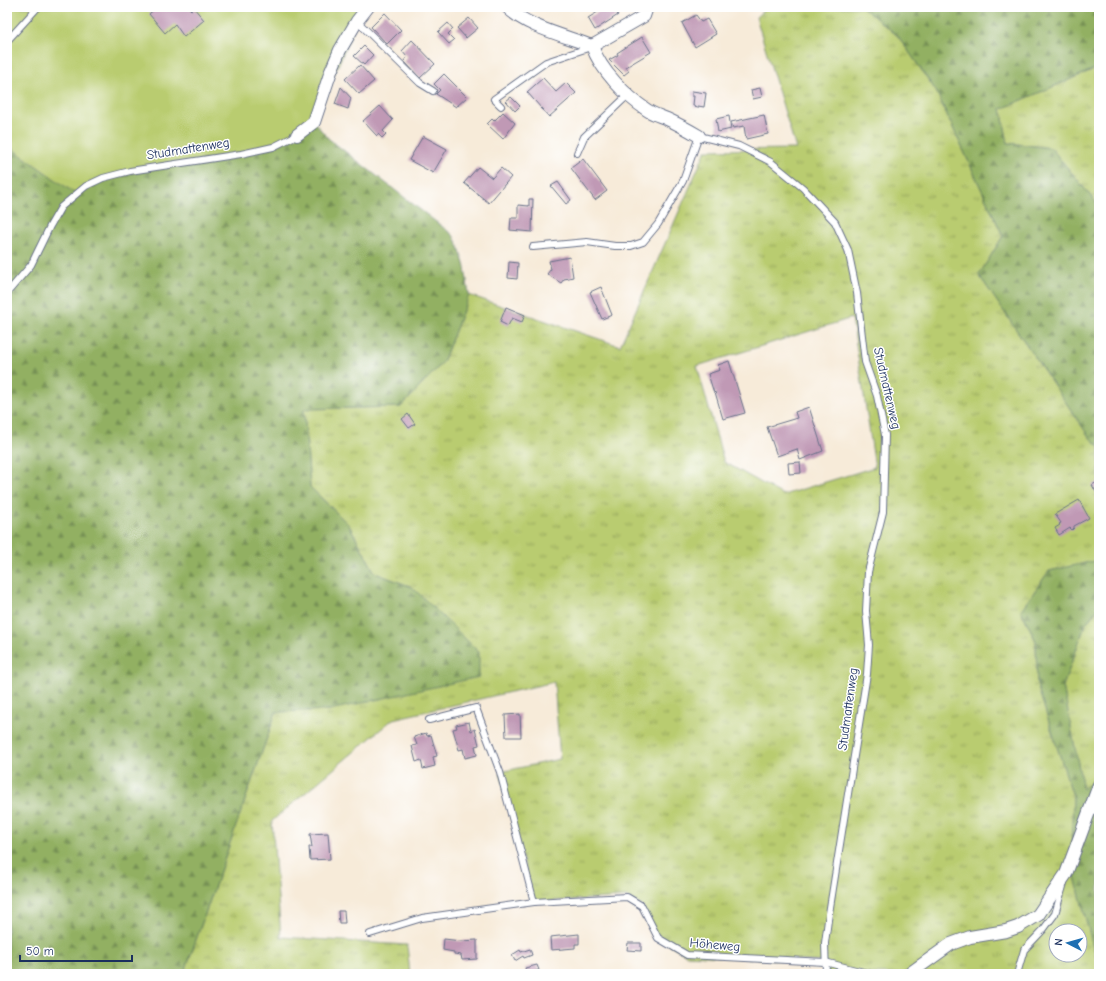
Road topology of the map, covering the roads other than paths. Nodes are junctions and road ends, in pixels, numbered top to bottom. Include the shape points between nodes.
1 (38, 7) edge
2 (368, 7) edge
3 (507, 7) edge
4 (647, 7) edge
5 (357, 21) junction
6 (7, 41) edge
7 (592, 46) junction
8 (433, 91) dead end
9 (628, 95) junction
10 (501, 106) dead end
11 (297, 134) joint
12 (699, 136) junction
13 (577, 153) dead end
14 (533, 247) dead end
15 (7, 293) edge
16 (429, 720) dead end
17 (1099, 785) edge
18 (1066, 874) junction
19 (534, 902) junction
20 (370, 934) dead end
21 (825, 962) junction
22 (826, 974) edge
23 (871, 974) edge
24 (909, 974) edge
25 (1017, 974) edge

1 - 6 lane
2 - 5 street, Studmattenweg
3 - 7 street via 528,22
4 - 7 street via 644,16
5 - 8 lane via 420,83
5 - 11 street, Studmattenweg via 331,71 314,122
7 - 9 street, Studmattenweg via 606,71
7 - 10 lane via 546,62 494,99
9 - 12 street, Studmattenweg via 648,110
9 - 13 lane via 584,137
11 - 15 lane, Studmattenweg via 273,147 130,171 103,178 86,186 61,207 31,265
12 - 14 lane via 683,181 658,224 643,242 631,246 587,242
12 - 21 lane, Studmattenweg via 739,146 771,162 803,188 835,222 848,250 857,293 865,362 877,396 885,435 883,512 868,572 867,674 828,920
16 - 19 lane via 476,708 500,772
17 - 18 street
18 - 24 street via 1038,915 1018,927 970,937 951,944
18 - 25 lane via 1055,914 1024,950
19 - 20 lane, Höheweg via 422,918
19 - 21 lane, Höheweg via 627,897 642,906 658,938 687,954
21 - 22 lane, Studmattenweg
21 - 23 lane, Höheweg

